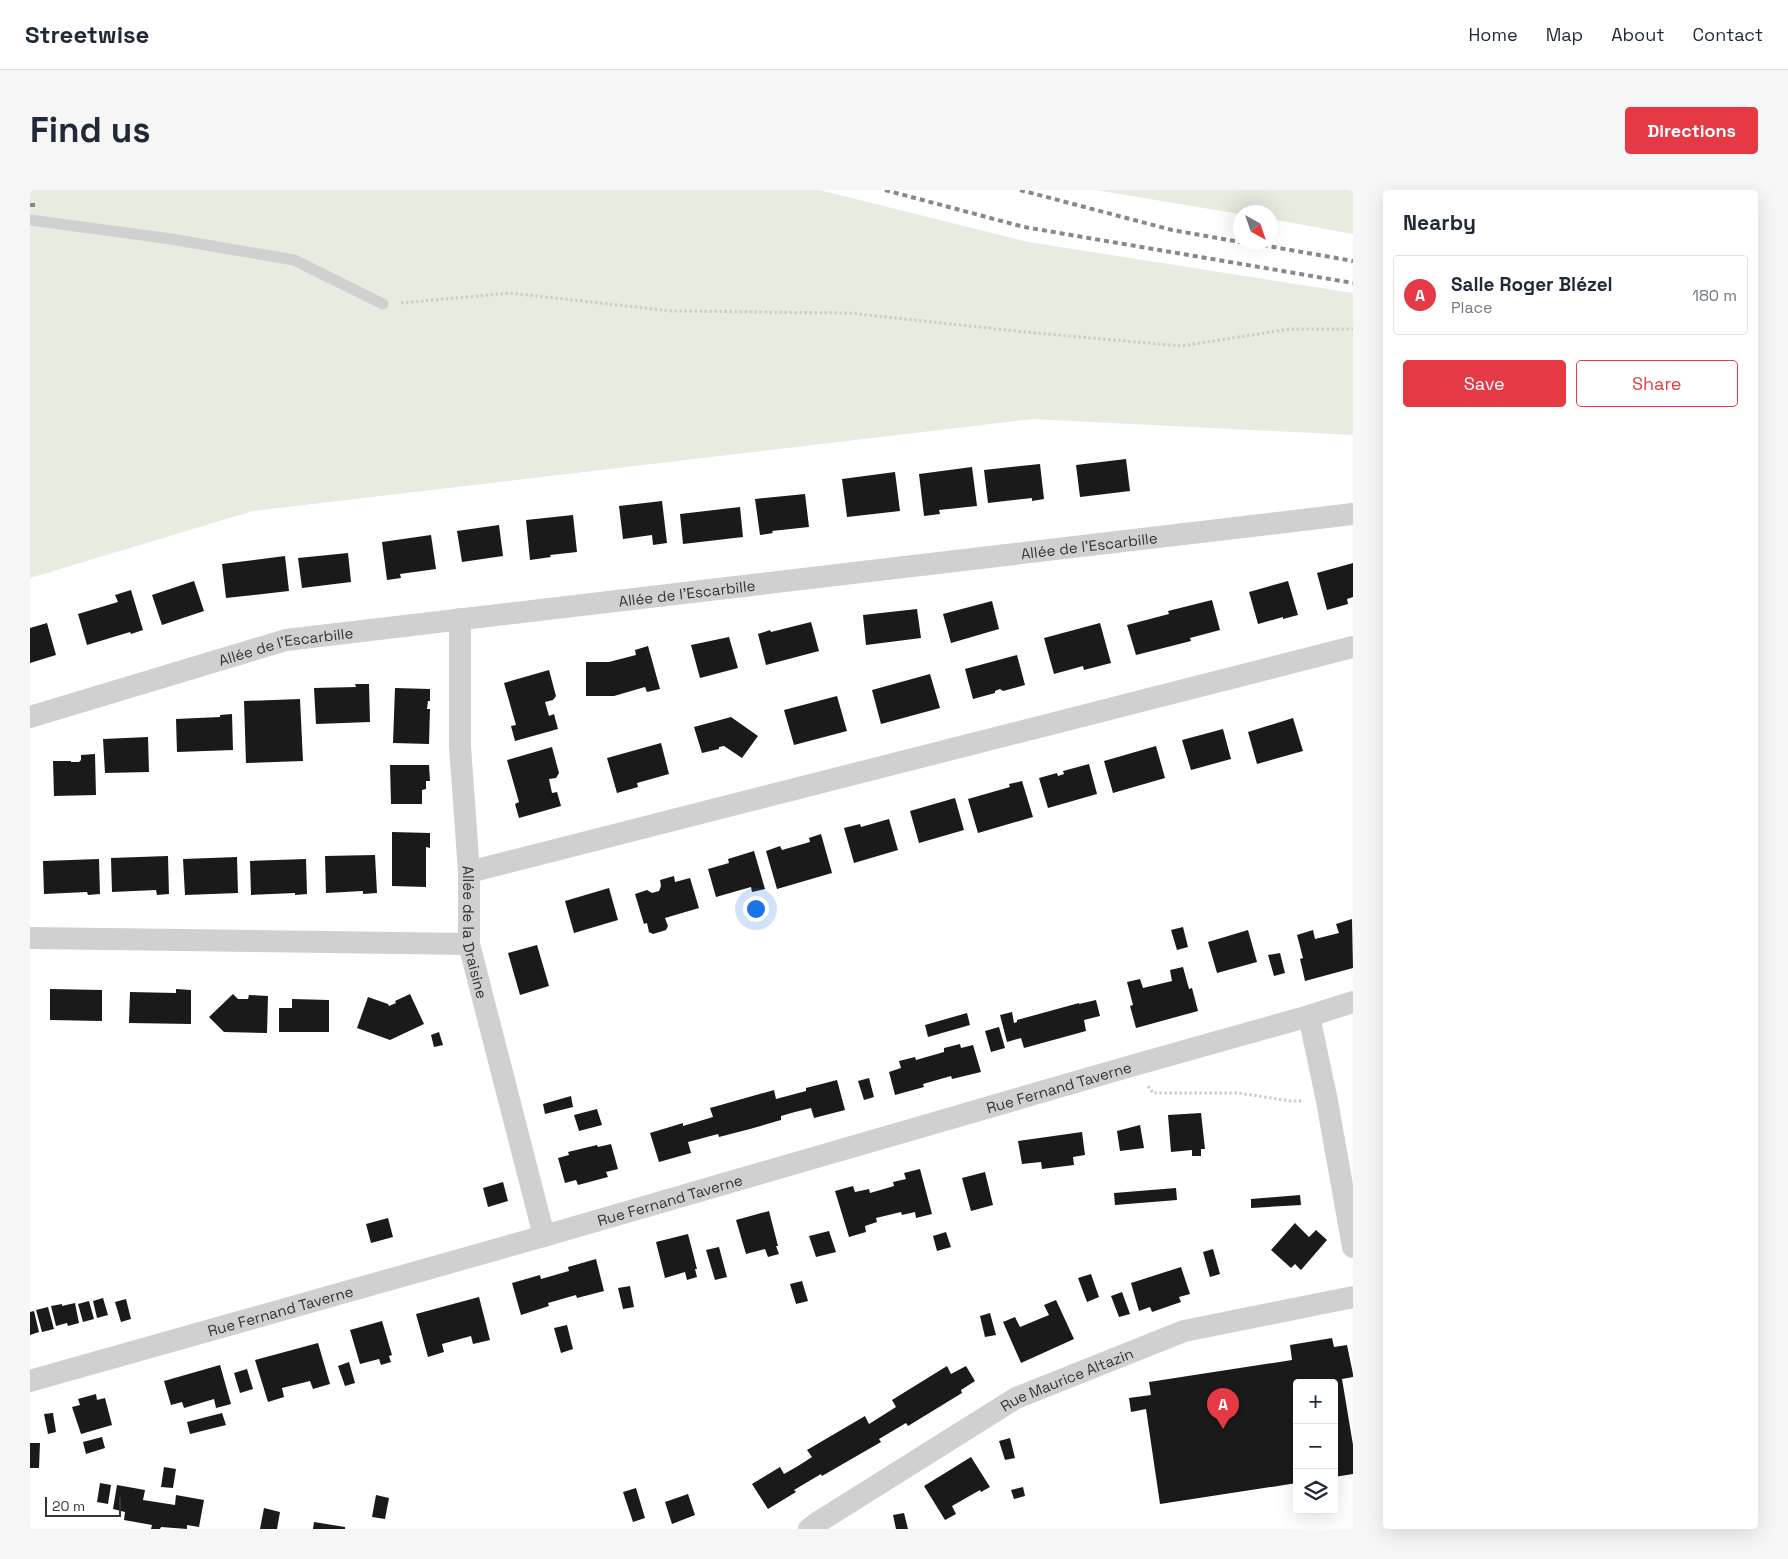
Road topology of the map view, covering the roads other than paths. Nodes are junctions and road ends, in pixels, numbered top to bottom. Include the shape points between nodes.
1 (30, 220) edge
2 (383, 304) road end
3 (1353, 514) edge
4 (460, 618) junction
5 (1353, 647) edge
6 (30, 717) edge
7 (469, 872) junction
8 (30, 938) edge
9 (469, 944) junction
10 (1353, 1002) edge
11 (1309, 1016) junction
12 (544, 1236) junction
13 (1353, 1247) edge
14 (1353, 1297) edge
15 (30, 1380) edge
16 (809, 1529) edge

1 - 2 lane via 294,260
3 - 4 street, Allée de l'Escarbille
4 - 6 street, Allée de l'Escarbille via 286,640
4 - 7 street, Allée de la Draisine via 460,746
5 - 7 street
7 - 9 street, Allée de la Draisine
8 - 9 street
9 - 12 street, Allée de la Draisine
10 - 11 street, Rue Fernand Taverne
11 - 12 street, Rue Fernand Taverne
11 - 13 street
12 - 15 street, Rue Fernand Taverne
14 - 16 street, Rue Maurice Altazin via 1184,1331 1016,1398

